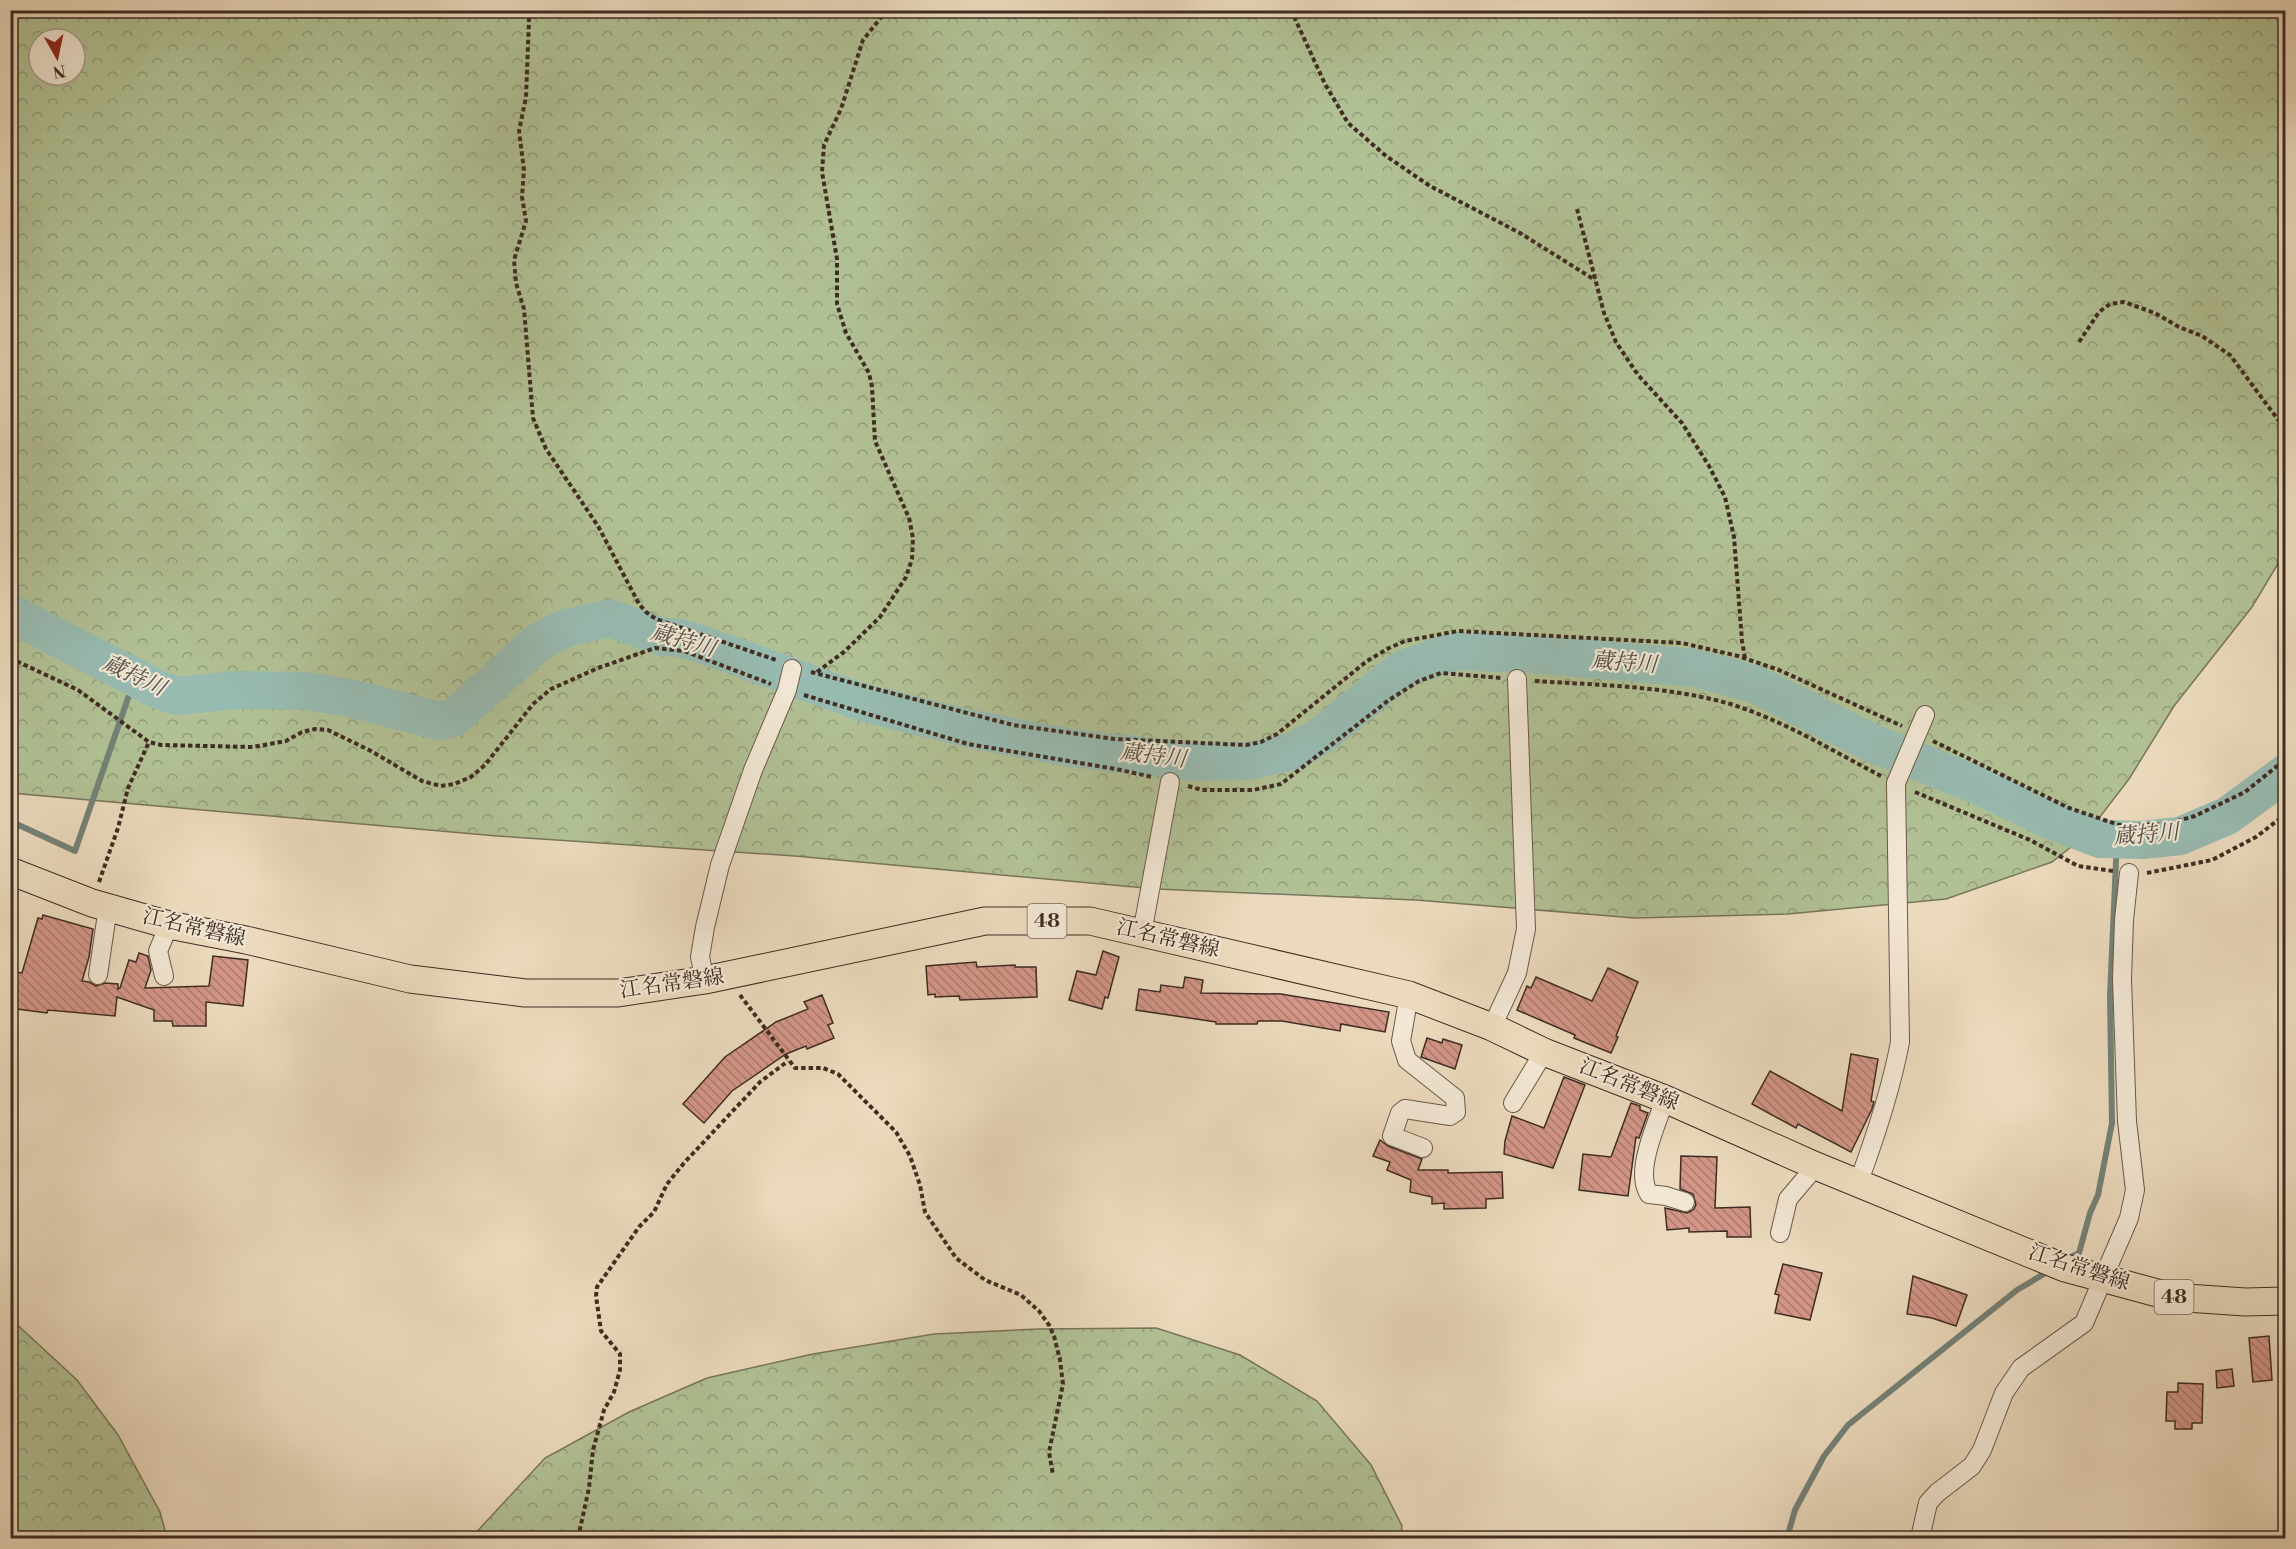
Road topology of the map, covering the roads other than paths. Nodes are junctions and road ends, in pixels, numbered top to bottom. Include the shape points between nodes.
1 (792, 669) road end
2 (1517, 679) road end
3 (1925, 716) dead end
4 (1170, 782) road end
5 (10, 871) edge
6 (2129, 873) road end
7 (100, 905) junction
8 (169, 925) junction
9 (1142, 933) junction
10 (98, 975) dead end
11 (164, 976) dead end
12 (717, 978) junction
13 (1408, 994) junction
14 (1492, 1027) junction
15 (1544, 1052) junction
16 (1665, 1099) junction
17 (1513, 1102) dead end
18 (1423, 1148) dead end
19 (1816, 1166) junction
20 (1858, 1181) junction
21 (1685, 1202) dead end
22 (1779, 1233) dead end
23 (2102, 1278) junction
24 (2286, 1301) edge
25 (1920, 1539) edge

1 - 12 street via 720,865 700,957
2 - 14 street via 1526,929 1517,973
3 - 20 street via 1896,783 1900,1042 1879,1127
4 - 9 street
5 - 7 main road, 江名常磐線 / 48
6 - 23 street via 2122,979 2127,1111 2135,1190 2129,1218
7 - 8 main road, 江名常磐線 / 48
7 - 10 street
8 - 11 street via 158,951
8 - 12 main road, 江名常磐線 / 48 via 410,979 525,993 618,993
9 - 12 main road, 江名常磐線 / 48 via 1090,921 986,921
9 - 13 main road, 江名常磐線 / 48
13 - 14 main road, 江名常磐線 / 48
13 - 18 street via 1403,1051 1407,1060 1455,1098 1456,1105 1456,1112 1450,1116 1406,1109 1400,1113 1392,1136
14 - 15 main road, 江名常磐線 / 48
15 - 16 main road, 江名常磐線 / 48
15 - 17 street
16 - 19 main road, 江名常磐線 / 48
16 - 21 street via 1643,1166 1644,1187 1649,1194
19 - 20 main road, 江名常磐線 / 48
19 - 22 street via 1788,1199
20 - 23 main road, 江名常磐線 / 48 via 2055,1264
23 - 24 main road, 江名常磐線 / 48 via 2172,1297
23 - 25 street via 2084,1323 2021,1368 2004,1393 1972,1466 1928,1503

